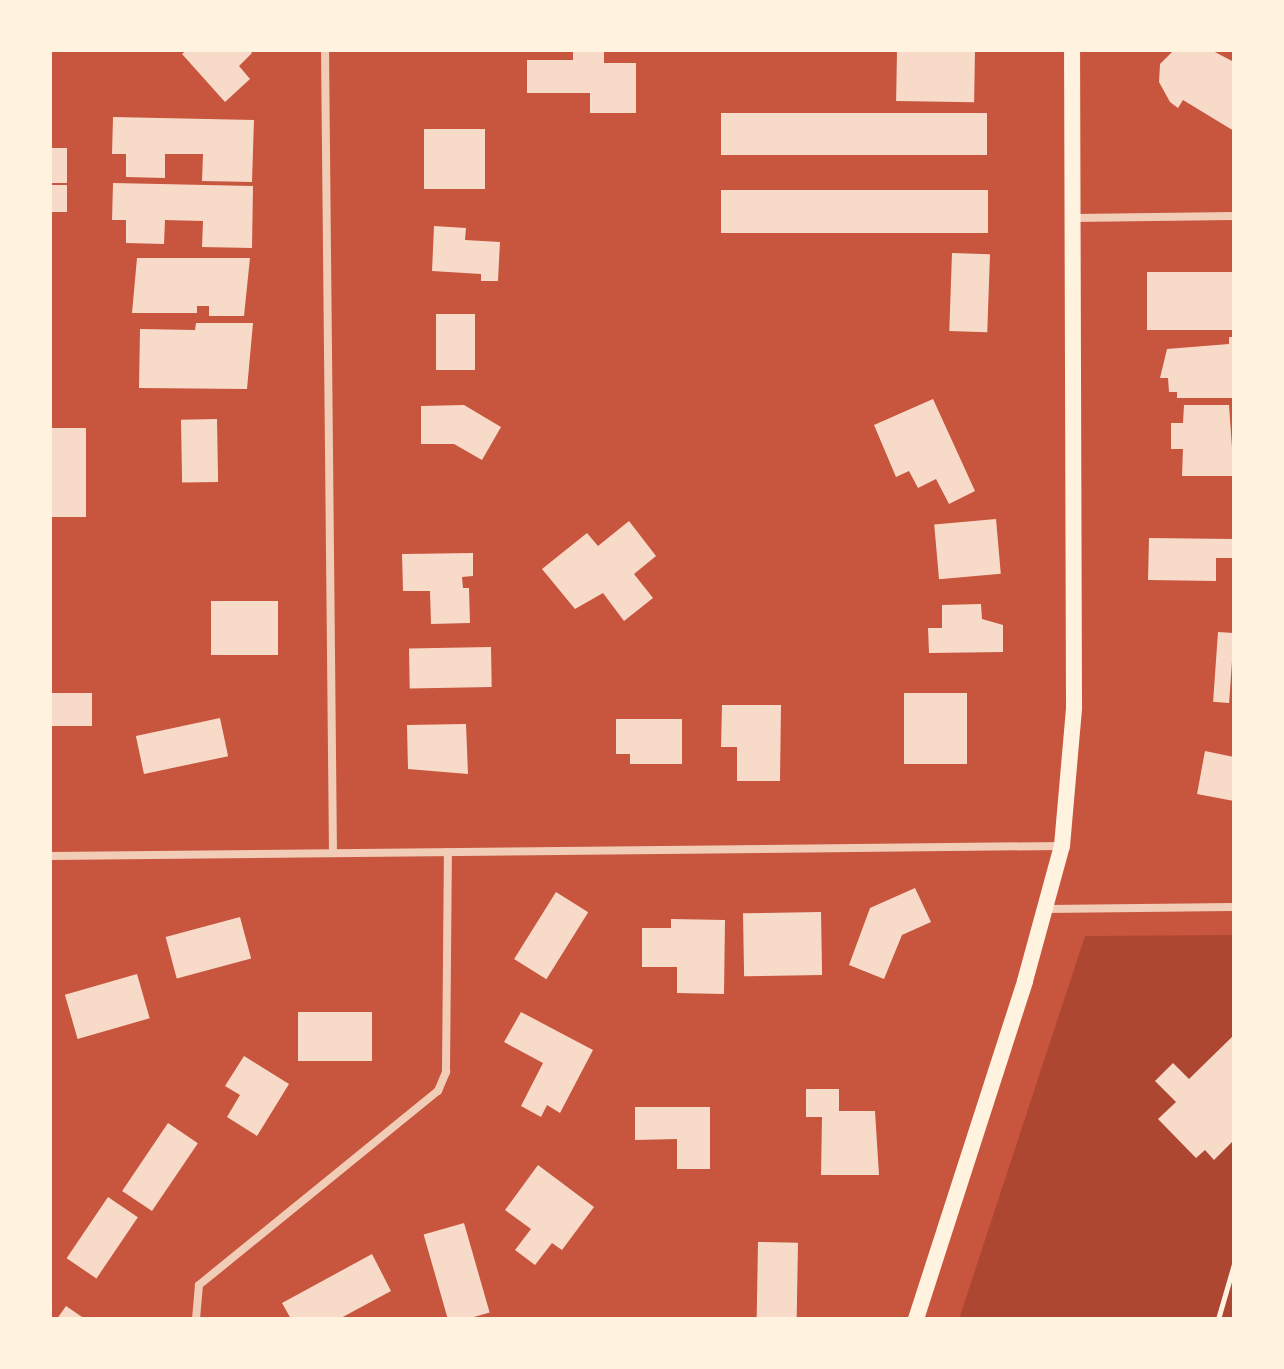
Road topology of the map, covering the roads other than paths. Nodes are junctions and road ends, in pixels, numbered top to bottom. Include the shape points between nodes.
1 (325, 50) edge
2 (1072, 50) edge
3 (1234, 216) edge
4 (1074, 218) junction
5 (1062, 846) junction
6 (448, 852) junction
7 (333, 853) junction
8 (50, 856) edge
9 (1234, 907) edge
10 (1045, 909) junction
11 (196, 1319) edge
12 (916, 1319) edge

1 - 7 street
2 - 4 main road
3 - 4 street
4 - 5 main road via 1074,708
5 - 6 street
5 - 10 main road
6 - 7 street
6 - 11 street via 446,1072 438,1091 199,1285
7 - 8 street
9 - 10 street
10 - 12 main road

